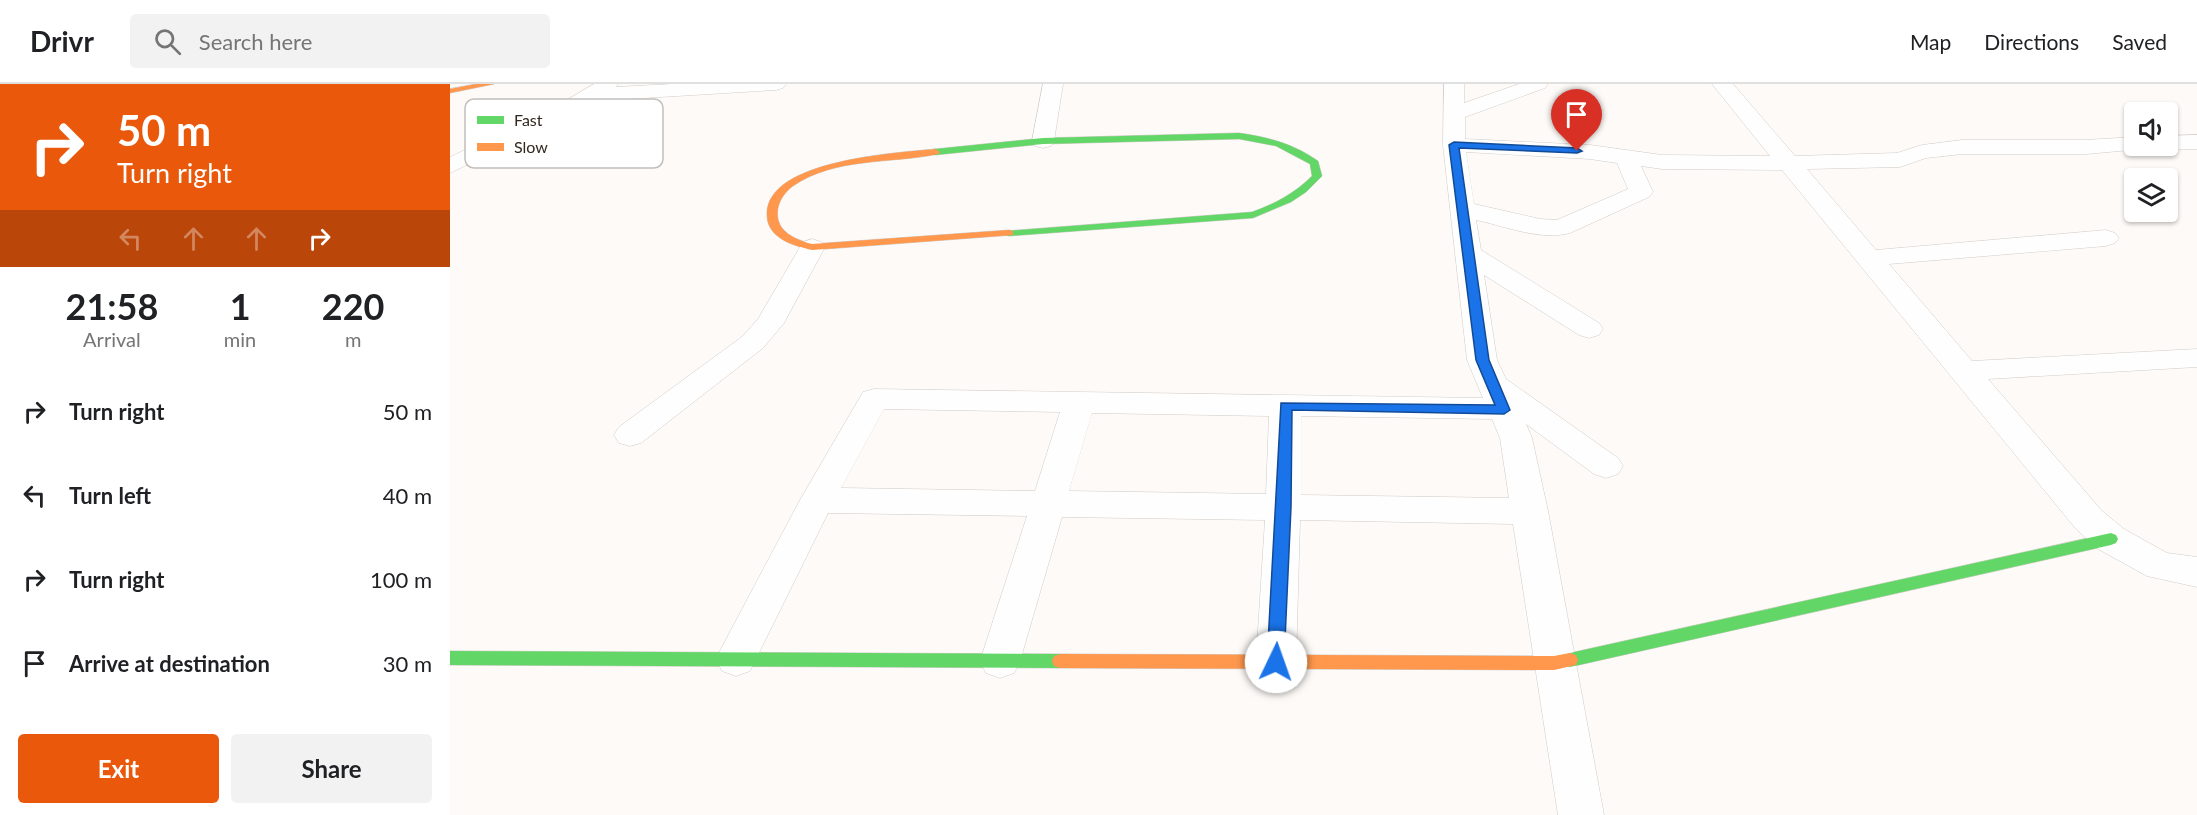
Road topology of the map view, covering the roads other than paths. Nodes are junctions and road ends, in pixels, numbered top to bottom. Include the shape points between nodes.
1 (490, 84) edge
2 (608, 84) edge
3 (776, 84) edge
4 (1053, 84) edge
5 (1538, 84) edge
6 (1722, 84) edge
7 (450, 91) edge
8 (589, 95) junction
9 (582, 99) edge
10 (1454, 114) edge
11 (1043, 141) junction
12 (2197, 142) edge
13 (2178, 143) edge
14 (2124, 145) edge
15 (1626, 157) junction
16 (465, 159) edge
17 (1790, 164) junction
18 (450, 166) edge
19 (1462, 210) junction
20 (2106, 238) dead end
21 (812, 247) junction
22 (1468, 253) junction
23 (1869, 258) junction
24 (1589, 329) dead end
25 (2197, 358) edge
26 (1964, 371) junction
27 (1498, 397) junction
28 (1079, 402) junction
29 (1285, 406) junction
30 (630, 435) dead end
31 (1606, 466) dead end
32 (817, 500) junction
33 (1048, 503) junction
34 (1284, 507) junction
35 (1530, 511) junction
36 (2111, 539) junction
37 (2197, 572) edge
38 (450, 658) edge
39 (736, 659) junction
40 (1000, 661) junction
41 (1276, 662) junction
42 (1554, 663) junction
43 (1581, 815) edge

1 - 7 street
2 - 8 street
3 - 8 street
4 - 11 street
5 - 10 street
6 - 17 street
8 - 9 street
10 - 15 street via 1590,152
10 - 19 street
11 - 21 street via 858,160 818,171 782,188 775,196 771,212 772,225 788,241
11 - 21 street via 1239,136 1273,140 1298,150 1315,163 1317,176 1305,191 1252,215
12 - 13 street
14 - 17 street via 1962,147 1922,152 1900,160
15 - 17 street via 1662,162
15 - 19 street via 1641,192 1561,228
16 - 18 street
17 - 23 street
19 - 22 street
20 - 23 street
21 - 30 street via 770,323 753,342
22 - 24 street
22 - 27 street via 1482,360
23 - 26 street
25 - 26 street
26 - 36 street via 2089,520
27 - 29 street
27 - 31 street
27 - 35 street via 1516,438
28 - 29 street
28 - 32 street via 874,399
28 - 33 street
29 - 34 street
32 - 33 street
32 - 39 street
33 - 34 street
33 - 40 street
34 - 35 street
34 - 41 street
35 - 42 street
36 - 37 street via 2160,566
36 - 42 street
38 - 39 street
39 - 40 street
40 - 41 street
41 - 42 street
42 - 43 street

